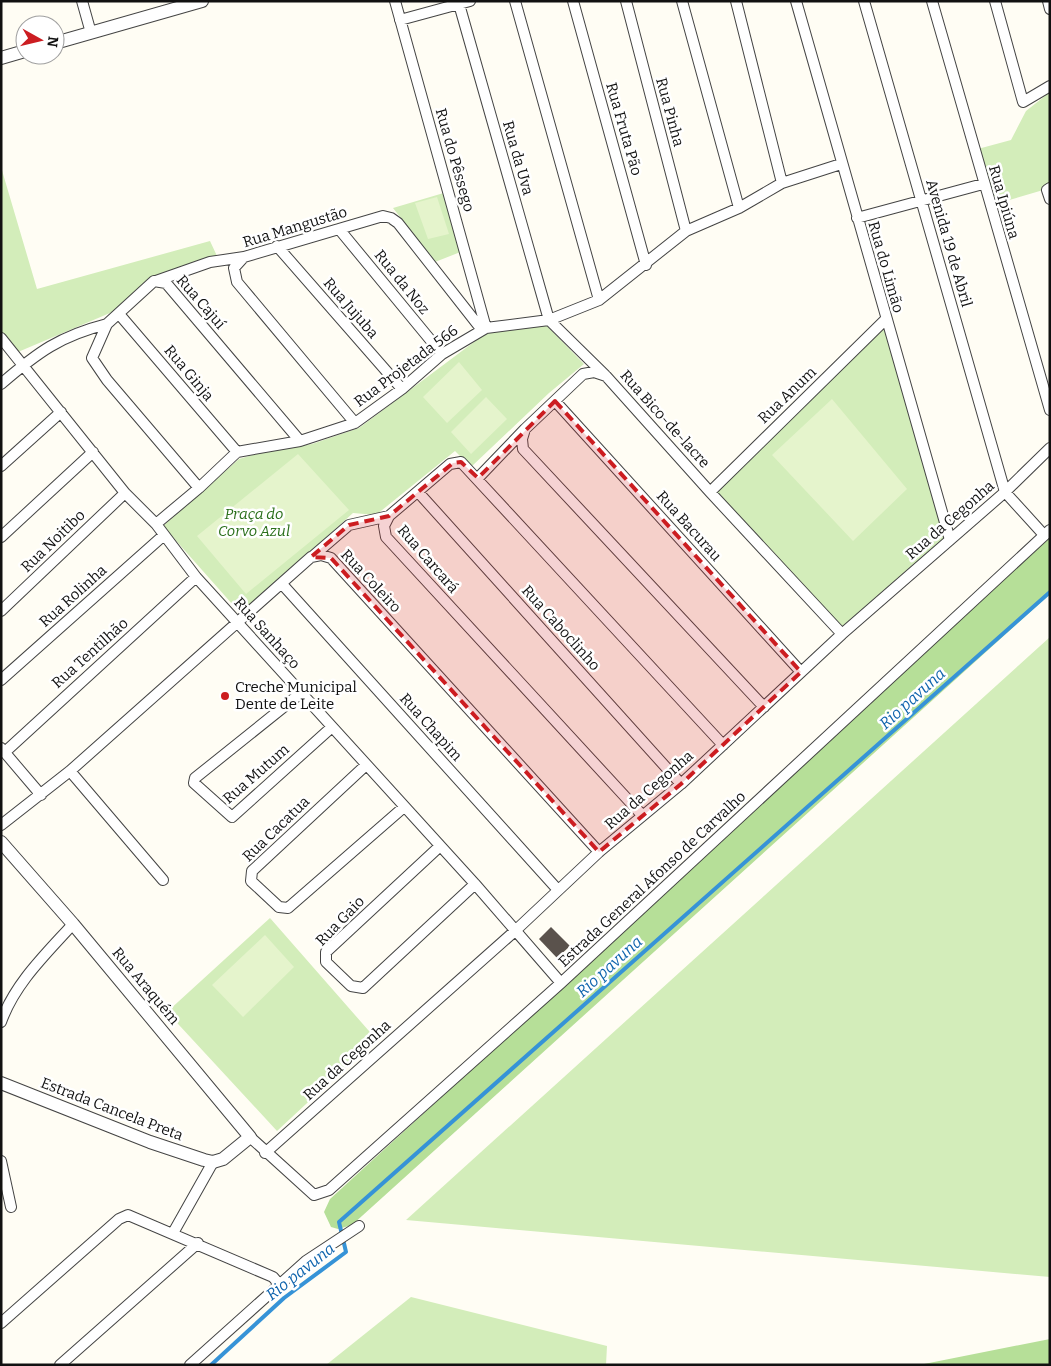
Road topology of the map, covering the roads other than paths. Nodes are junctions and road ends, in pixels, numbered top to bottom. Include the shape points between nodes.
1 (82, 1) edge
2 (202, 1) edge
3 (395, 1) edge
4 (470, 1) edge
5 (514, 1) edge
6 (573, 1) edge
7 (626, 1) edge
8 (682, 1) edge
9 (736, 1) edge
10 (796, 1) edge
11 (864, 1) edge
12 (932, 1) edge
13 (994, 1) edge
14 (1048, 1) edge
15 (459, 4) junction
16 (1050, 9) edge
17 (400, 20) junction
18 (90, 33) junction
19 (65, 40) edge
20 (15, 54) edge
21 (1, 58) edge
22 (1050, 86) edge
23 (841, 164) junction
24 (782, 183) junction
25 (983, 184) junction
26 (1050, 188) edge
27 (1050, 199) edge
28 (921, 201) junction
29 (740, 208) junction
30 (857, 218) junction
31 (339, 229) junction
32 (686, 231) junction
33 (277, 246) junction
34 (244, 256) junction
35 (646, 265) junction
36 (154, 281) junction
37 (599, 300) junction
38 (119, 314) junction
39 (549, 320) junction
40 (886, 320) junction
41 (107, 324) junction
42 (484, 329) junction
43 (1, 338) edge
44 (442, 354) junction
45 (23, 365) junction
46 (606, 376) junction
47 (1, 384) edge
48 (402, 389) junction
49 (556, 401) junction
50 (1050, 410) edge
51 (61, 412) junction
52 (355, 423) junction
53 (526, 429) junction
54 (300, 441) junction
55 (1050, 448) edge
56 (93, 452) junction
57 (236, 452) junction
58 (1, 466) edge
59 (478, 478) junction
60 (199, 488) junction
61 (418, 492) junction
62 (710, 492) junction
63 (1005, 492) junction
64 (125, 493) junction
65 (389, 516) junction
66 (156, 524) junction
67 (1047, 533) edge
68 (164, 535) junction
69 (1, 537) edge
70 (950, 540) junction
71 (312, 557) junction
72 (196, 577) junction
73 (282, 584) junction
74 (1, 611) edge
75 (239, 622) junction
76 (842, 634) junction
77 (801, 672) junction
78 (1, 680) edge
79 (301, 693) junction
80 (764, 706) junction
81 (332, 728) junction
82 (723, 744) junction
83 (3, 750) edge
84 (366, 765) junction
85 (70, 771) junction
86 (680, 784) junction
87 (41, 795) junction
88 (404, 808) junction
89 (642, 815) junction
90 (1, 825) edge
91 (1, 842) edge
92 (440, 847) junction
93 (599, 852) junction
94 (163, 880) dead end
95 (475, 884) junction
96 (558, 890) junction
97 (73, 924) junction
98 (516, 930) junction
99 (561, 983) junction
100 (1, 1022) edge
101 (1, 1083) edge
102 (250, 1137) junction
103 (265, 1153) junction
104 (1, 1161) edge
105 (213, 1162) junction
106 (12, 1207) dead end
107 (359, 1226) dead end
108 (173, 1233) junction
109 (198, 1243) junction
110 (279, 1284) junction
111 (1, 1323) edge
112 (60, 1365) edge
113 (190, 1365) edge

1 - 18 street
2 - 18 street
3 - 17 street, Rua do Pêssego
4 - 15 street
5 - 37 street
6 - 35 street, Rua Fruta Pão
7 - 32 street, Rua Pinha
8 - 29 street
9 - 24 street
10 - 23 street, Rua do Limão
11 - 28 street, Avenida 19 de Abril
12 - 25 street, Rua Ipiúna
13 - 22 street via 1023,102
14 - 16 street
15 - 17 street
15 - 39 street, Rua da Uva
17 - 42 street, Rua do Pêssego
18 - 19 street
20 - 21 street
23 - 24 street, Rua Projetada 566
23 - 30 street, Rua do Limão
24 - 29 street, Rua Projetada 566
25 - 28 street
25 - 50 street, Rua Ipiúna
26 - 27 street via 1047,190
28 - 30 street
28 - 63 street, Avenida 19 de Abril
29 - 32 street, Rua Projetada 566
30 - 40 street, Rua do Limão
31 - 33 street, Rua Mangustão
31 - 42 street, Rua Mangustão via 383,216 391,218
31 - 44 street, Rua da Noz
32 - 35 street, Rua Projetada 566
33 - 34 street, Rua Mangustão
33 - 48 street, Rua Jujuba
34 - 36 street via 210,262
34 - 52 street, Rua Mangustão via 234,268 237,282
35 - 37 street, Rua Projetada 566
36 - 38 street, Rua Cajuí
36 - 54 street, Rua Cajuí via 166,283
37 - 39 street, Rua Projetada 566
38 - 41 street, Rua Cajuí
38 - 57 street, Rua Ginja
39 - 42 street, Rua Projetada 566
39 - 46 street
40 - 62 street, Rua Anum
40 - 70 street, Rua do Limão
41 - 45 street via 67,336
41 - 60 street, Rua Cajuí via 93,354 94,363
42 - 44 street, Rua Projetada 566
43 - 45 street, Rua Sanhaço
44 - 48 street, Rua Projetada 566
45 - 47 street
45 - 51 street, Rua Sanhaço
46 - 49 street, Rua Bico-de-lacre via 594,372 583,374
46 - 62 street, Rua Bico-de-lacre
48 - 52 street, Rua Projetada 566
49 - 53 street, Rua Bico-de-lacre
49 - 77 street, Rua Bacurau
51 - 56 street, Rua Sanhaço
51 - 58 street
52 - 54 street, Rua Projetada 566
53 - 59 street, Rua Bico-de-lacre
53 - 80 street via 522,439 524,449
54 - 57 street, Rua Projetada 566
55 - 63 street, Rua da Cegonha
56 - 64 street, Rua Sanhaço
56 - 69 street
57 - 60 street
59 - 61 street, Rua Carcará via 457,462 450,464
59 - 82 street, Rua Carcará
60 - 66 street
61 - 65 street, Rua Carcará
61 - 86 street, Rua Caboclinho
62 - 76 street, Rua Bico-de-lacre
63 - 67 street
63 - 70 street, Rua da Cegonha
64 - 66 street, Rua Sanhaço
64 - 74 street, Rua Noitibo
65 - 71 street via 349,525
65 - 89 street, Rua Carcará via 384,526 386,538
66 - 68 street, Rua Sanhaço
67 - 99 street, Estrada General Afonso de Carvalho
68 - 72 street, Rua Sanhaço
68 - 78 street, Rua Rolinha
70 - 76 street, Rua da Cegonha
71 - 73 street
71 - 93 street, Rua Coleiro via 321,554 331,558
72 - 75 street, Rua Sanhaço
72 - 83 street, Rua Tentilhão
73 - 75 street
73 - 96 street, Rua Chapim
75 - 79 street, Rua Sanhaço
75 - 85 street
76 - 77 street, Rua da Cegonha
77 - 80 street, Rua da Cegonha
79 - 81 street, Rua Sanhaço
79 - 81 street, Rua Mutum via 195,778 194,783 232,817
80 - 82 street, Rua da Cegonha
81 - 84 street, Rua Sanhaço
82 - 86 street, Rua da Cegonha
83 - 87 street
84 - 88 street, Rua Sanhaço
84 - 88 street, Rua Cacatua via 252,871 250,880 280,907 288,908
85 - 87 street
85 - 94 street
86 - 89 street, Rua da Cegonha
87 - 90 street
88 - 92 street, Rua Sanhaço
89 - 93 street, Rua da Cegonha
91 - 97 street, Rua Araquém
92 - 95 street, Rua Sanhaço
92 - 95 street, Rua Gaio via 326,952 326,962 351,986 363,988
93 - 96 street, Rua da Cegonha
95 - 98 street, Rua Sanhaço
96 - 98 street, Rua da Cegonha
97 - 100 street via 22,981
97 - 102 street, Rua Araquém
98 - 99 street, Rua Sanhaço
98 - 103 street, Rua da Cegonha
99 - 103 street, Estrada General Afonso de Carvalho via 329,1190 314,1195
101 - 105 street, Estrada Cancela Preta via 150,1142
102 - 103 street, Rua Araquém
102 - 105 street via 223,1159
104 - 106 street
105 - 108 street
107 - 110 street via 306,1261
108 - 109 street
108 - 111 street via 134,1216 119,1219
109 - 110 street via 273,1277
109 - 112 street
110 - 113 street

